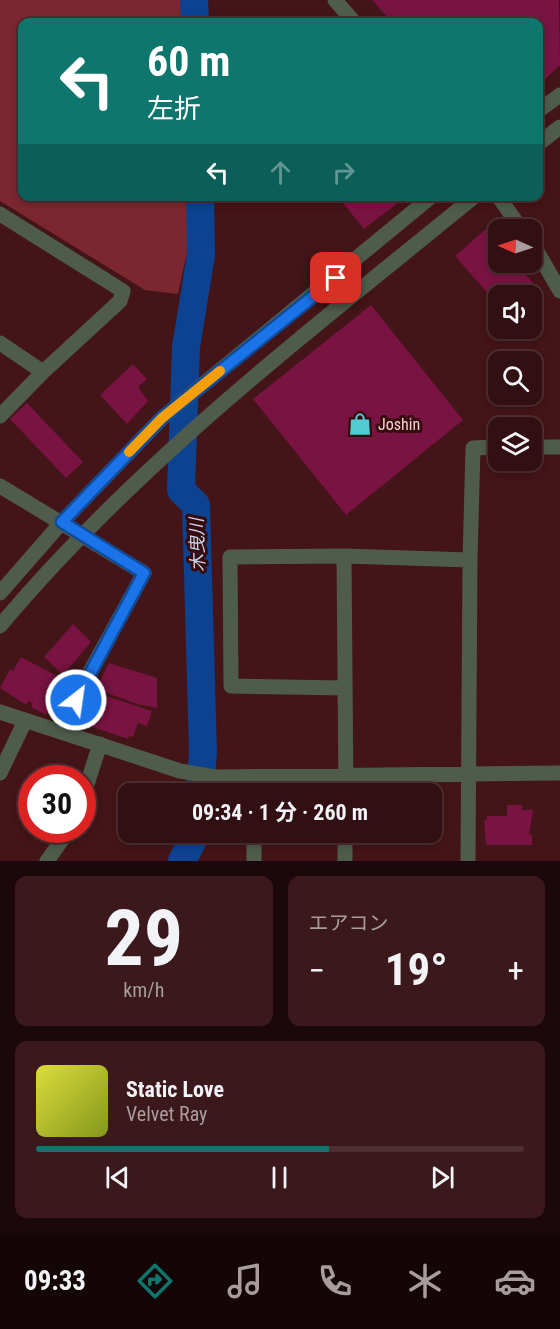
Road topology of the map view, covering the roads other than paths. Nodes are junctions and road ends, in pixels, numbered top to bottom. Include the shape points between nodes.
1 (335, 0) edge
2 (351, 18) edge
3 (560, 94) edge
4 (543, 107) edge
5 (560, 127) edge
6 (543, 140) edge
7 (426, 201) edge
8 (469, 201) edge
9 (502, 201) edge
10 (0, 214) edge
11 (514, 219) edge
12 (542, 260) edge
13 (560, 291) edge
14 (0, 343) edge
15 (43, 372) junction
16 (0, 416) edge
17 (488, 447) edge
18 (542, 447) edge
19 (560, 447) edge
20 (0, 486) edge
21 (62, 522) junction
22 (82, 536) junction
23 (344, 556) junction
24 (470, 560) junction
25 (0, 593) edge
26 (0, 626) edge
27 (345, 688) junction
28 (0, 712) edge
29 (25, 721) junction
30 (58, 730) junction
31 (100, 744) junction
32 (93, 765) edge
33 (0, 773) edge
34 (560, 773) edge
35 (468, 774) junction
36 (254, 777) junction
37 (346, 777) junction
38 (254, 783) edge
39 (346, 783) edge
40 (60, 843) edge
41 (254, 843) edge
42 (345, 843) edge
43 (47, 861) edge
44 (254, 861) edge
45 (345, 861) edge
46 (468, 861) edge

1 - 2 street
3 - 4 street
5 - 6 street
7 - 21 street via 162,418
8 - 22 street via 228,399
9 - 11 street
10 - 15 street via 123,291 120,302
12 - 13 street
14 - 15 street
15 - 16 street
17 - 24 street via 473,448
18 - 19 street
20 - 21 street
21 - 22 street
21 - 25 street
22 - 26 street
22 - 30 street via 144,573
23 - 24 street
23 - 27 street
23 - 27 street via 230,557 231,686
24 - 35 street
27 - 37 street
28 - 29 street
29 - 30 street
29 - 33 street
30 - 31 street
31 - 32 street
31 - 36 street via 195,774
34 - 35 street
35 - 37 street
35 - 46 street
36 - 37 street
36 - 38 street
37 - 39 street
40 - 43 street
41 - 44 street
42 - 45 street

